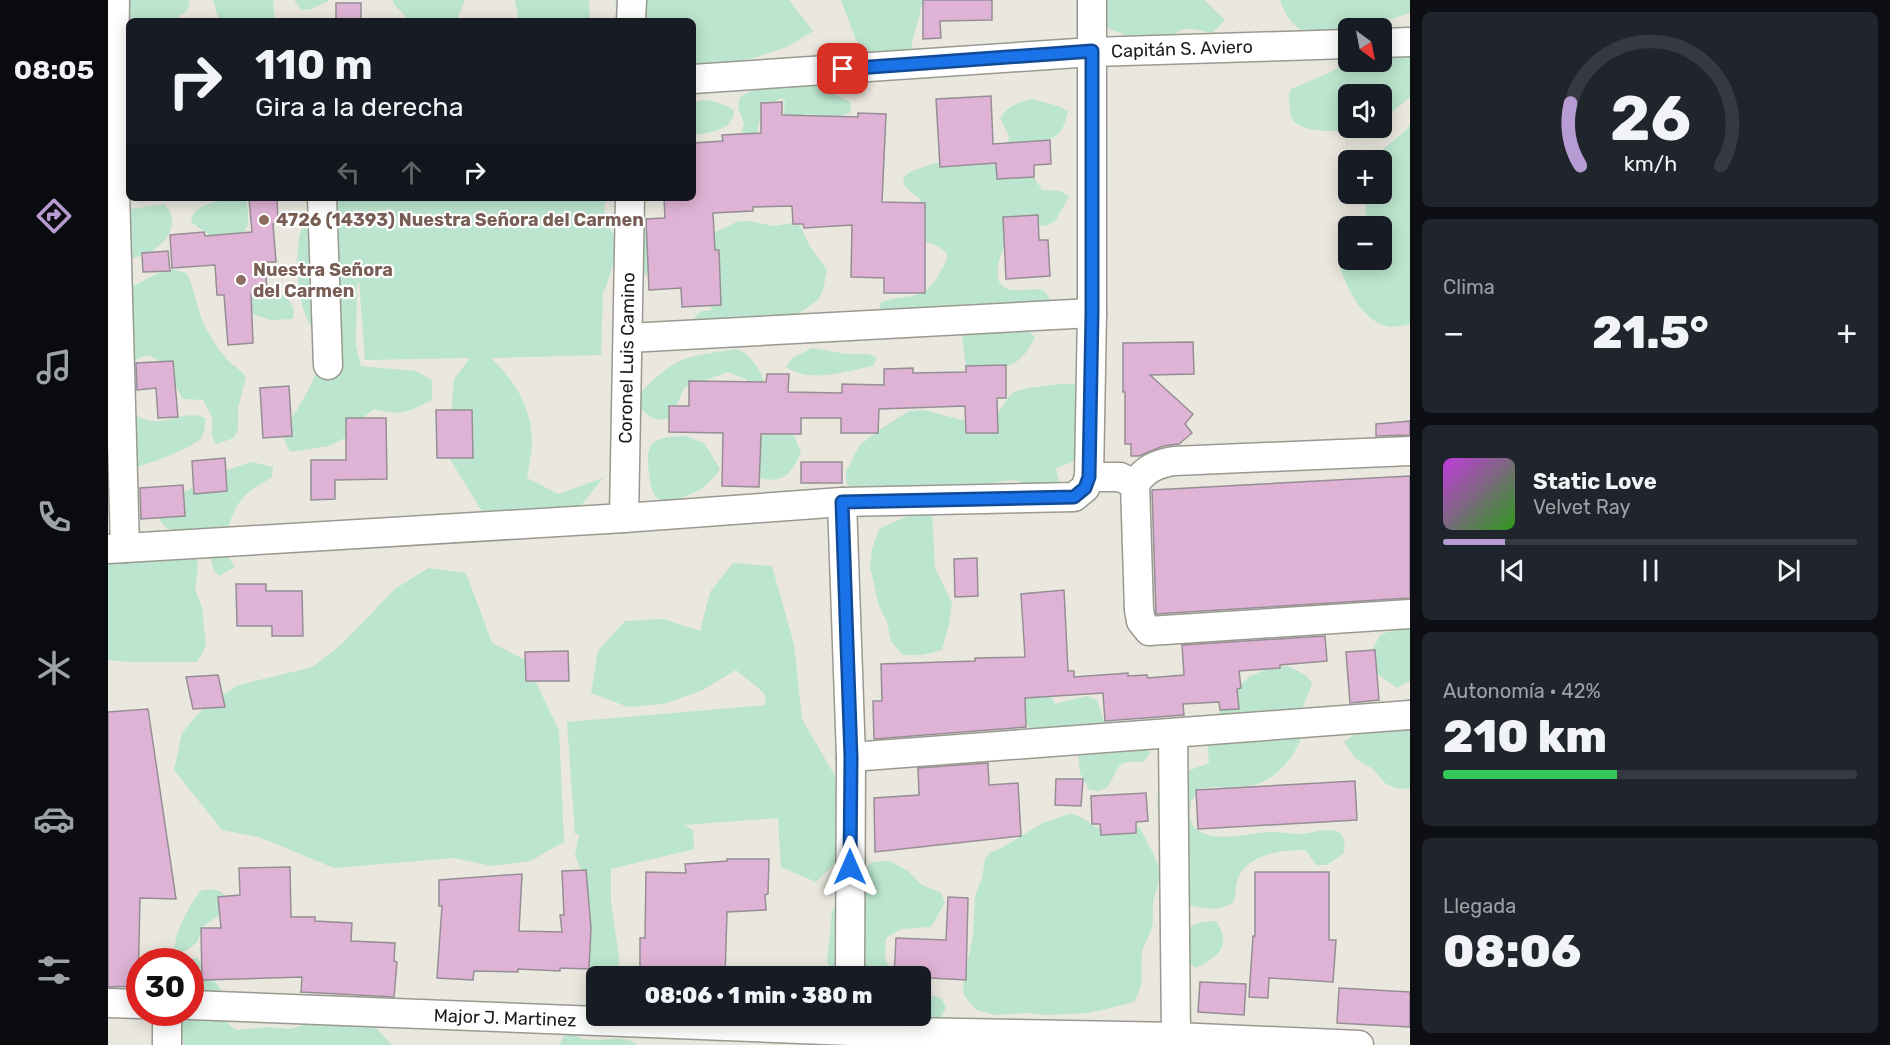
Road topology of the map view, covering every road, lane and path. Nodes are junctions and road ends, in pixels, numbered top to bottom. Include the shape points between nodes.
1 (114, 0) edge
2 (632, 0) edge
3 (1092, 0) edge
4 (632, 18) edge
5 (1410, 42) edge
6 (1392, 43) edge
7 (1338, 44) edge
8 (1092, 51) junction
9 (696, 79) edge
10 (117, 120) edge
11 (322, 201) edge
12 (630, 201) edge
13 (1092, 313) junction
14 (628, 339) junction
15 (328, 365) dead end
16 (1410, 451) edge
17 (1089, 477) junction
18 (1135, 484) junction
19 (842, 502) junction
20 (624, 518) junction
21 (116, 548) edge
22 (1410, 614) edge
23 (1410, 715) edge
24 (1173, 734) junction
25 (851, 757) junction
26 (850, 966) edge
27 (108, 1003) edge
28 (126, 1004) edge
29 (204, 1006) edge
30 (168, 1026) edge
31 (850, 1030) edge
32 (1176, 1037) junction
33 (167, 1045) edge
34 (1359, 1045) edge

1 - 10 street
2 - 4 street
3 - 8 street
5 - 6 street
7 - 8 street, Capitán S. Aviero
8 - 9 street, Capitán S. Aviero
8 - 13 street
10 - 21 street
11 - 15 street
12 - 14 street, Coronel Luis Camino
13 - 14 street
13 - 17 street
14 - 20 street, Coronel Luis Camino
16 - 18 street via 1174,461 1156,464 1141,474
17 - 18 street via 1120,477
17 - 19 street via 1085,488 1074,497
18 - 22 street via 1139,610 1149,631
19 - 20 street
19 - 25 street
20 - 21 street
23 - 24 street
24 - 25 street
24 - 32 street
25 - 26 street
27 - 28 street
29 - 31 street, Major J. Martinez
30 - 33 street
31 - 32 street, Major J. Martinez
32 - 34 street, Major J. Martinez

